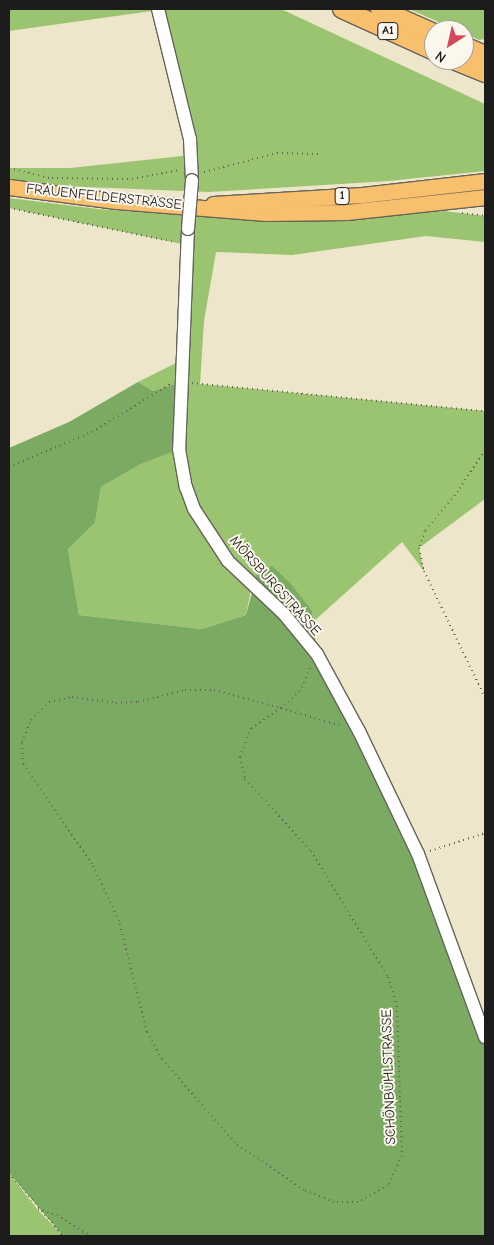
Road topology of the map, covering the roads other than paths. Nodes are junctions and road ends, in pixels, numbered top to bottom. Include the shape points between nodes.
1 (158, 9) edge
2 (342, 9) edge
3 (380, 9) edge
4 (424, 29) edge
5 (424, 46) edge
6 (485, 182) edge
7 (9, 187) edge
8 (485, 197) edge
9 (200, 206) junction
10 (485, 1037) edge

1 - 10 street, MÖRSBURGSTRASSE, bridge via 189,131 192,177 179,448 186,487 194,509 228,561 284,614 317,654 359,731 418,854
2 - 5 highway, A1
3 - 4 highway, A1
6 - 9 main road, FRAUENFELDERSTRASSE / 1 via 362,195 235,200
7 - 9 main road, FRAUENFELDERSTRASSE / 1 via 116,201
8 - 9 main road, FRAUENFELDERSTRASSE / 1 via 347,212 266,213

